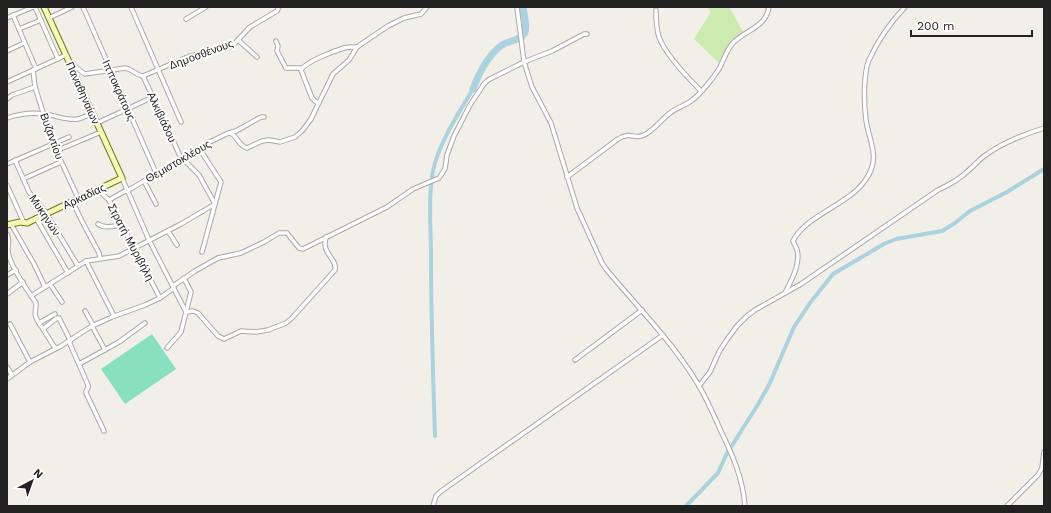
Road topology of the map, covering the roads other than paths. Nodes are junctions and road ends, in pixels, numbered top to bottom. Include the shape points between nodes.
1 (34, 7) edge
2 (44, 7) edge
3 (72, 7) edge
4 (83, 7) edge
5 (131, 7) edge
6 (206, 7) edge
7 (279, 7) edge
8 (427, 7) edge
9 (517, 7) edge
10 (769, 7) edge
11 (904, 7) edge
12 (656, 10) dead end
13 (13, 15) junction
14 (7, 18) edge
15 (49, 18) junction
16 (186, 19) dead end
17 (40, 20) junction
18 (19, 29) junction
19 (587, 34) dead end
20 (238, 40) junction
21 (276, 41) dead end
22 (24, 43) junction
23 (357, 47) junction
24 (7, 51) edge
25 (66, 55) junction
26 (257, 56) dead end
27 (58, 59) junction
28 (524, 62) junction
29 (70, 63) junction
30 (301, 68) junction
31 (34, 69) junction
32 (110, 70) junction
33 (159, 70) junction
34 (143, 76) junction
35 (7, 82) edge
36 (35, 88) junction
37 (701, 92) junction
38 (153, 97) junction
39 (7, 99) edge
40 (318, 103) junction
41 (127, 109) junction
42 (92, 113) junction
43 (44, 114) junction
44 (7, 117) edge
45 (264, 117) dead end
46 (181, 122) dead end
47 (97, 123) junction
48 (1044, 128) edge
49 (101, 132) junction
50 (230, 133) junction
51 (69, 137) dead end
52 (53, 144) junction
53 (199, 148) junction
54 (56, 151) junction
55 (182, 158) junction
56 (15, 160) junction
57 (62, 162) junction
58 (7, 164) edge
59 (156, 173) junction
60 (567, 177) junction
61 (122, 178) junction
62 (23, 179) junction
63 (144, 181) junction
64 (7, 185) edge
65 (98, 190) junction
66 (127, 190) junction
67 (79, 200) junction
68 (109, 200) junction
69 (73, 203) junction
70 (156, 204) dead end
71 (215, 204) junction
72 (46, 213) junction
73 (36, 218) junction
74 (24, 223) junction
75 (9, 224) edge
76 (98, 224) dead end
77 (122, 225) junction
78 (168, 231) junction
79 (7, 234) edge
80 (326, 237) junction
81 (149, 240) junction
82 (177, 245) dead end
83 (134, 248) junction
84 (202, 252) dead end
85 (100, 258) junction
86 (86, 262) junction
87 (78, 266) junction
88 (16, 270) junction
89 (68, 273) junction
90 (7, 275) edge
91 (184, 278) junction
92 (23, 282) junction
93 (50, 284) junction
94 (45, 287) junction
95 (173, 287) junction
96 (785, 293) junction
97 (7, 294) edge
98 (31, 296) junction
99 (160, 298) junction
100 (62, 302) dead end
101 (642, 310) junction
102 (85, 311) dead end
103 (186, 312) junction
104 (55, 314) dead end
105 (114, 316) junction
106 (39, 323) junction
107 (10, 324) dead end
108 (145, 324) dead end
109 (92, 326) junction
110 (43, 329) junction
111 (663, 335) junction
112 (70, 340) junction
113 (55, 348) junction
114 (167, 348) dead end
115 (105, 350) junction
116 (575, 360) dead end
117 (30, 362) junction
118 (79, 364) junction
119 (7, 367) edge
120 (12, 375) junction
121 (7, 379) edge
122 (699, 386) junction
123 (104, 431) dead end
124 (1044, 452) edge
125 (433, 506) edge
126 (745, 506) edge
127 (1007, 506) edge

1 - 13 street
1 - 17 street
2 - 15 street, Παναθηναίων
3 - 15 street
4 - 32 street, Ιπποκράτους
5 - 33 street
6 - 16 street
7 - 20 street, Δημοσθένους via 277,11 250,27
8 - 23 street via 421,14 404,18 388,26
9 - 28 street
10 - 37 street via 768,14 763,20 729,48 719,69
11 - 96 street via 887,28 869,61 864,102 874,162 868,177 855,192 814,219 796,236 793,241 798,260
12 - 37 street via 660,40
13 - 14 street
13 - 18 street, Βυζαντίου
15 - 25 street, Παναθηναίων
17 - 18 street
17 - 27 street
18 - 22 street, Βυζαντίου
19 - 28 street
20 - 26 street
20 - 33 street, Δημοσθένους via 212,52 190,56
21 - 30 street via 277,51 286,68
22 - 24 street
22 - 31 street, Βυζαντίου
23 - 30 street via 344,48
23 - 40 street via 349,60 333,74
25 - 27 street
25 - 29 street, Παναθηναίων
27 - 31 street
28 - 60 street via 532,87 550,123
28 - 80 street via 484,84 454,136 445,169 439,178
29 - 32 street via 85,74
29 - 42 street, Παναθηναίων
30 - 40 street via 312,98
31 - 35 street
31 - 36 street, Βυζαντίου
32 - 34 street via 127,68
32 - 41 street, Ιπποκράτους
33 - 34 street, Δημοσθένους
33 - 46 street
34 - 38 street, Αλκιβιάδου
36 - 39 street
36 - 43 street, Βυζαντίου
37 - 60 street via 691,102 671,112 646,134 625,135
38 - 41 street
38 - 55 street, Αλκιβιάδου
40 - 50 street via 302,131 284,141 266,140 247,148
41 - 47 street
41 - 59 street, Ιπποκράτους
42 - 43 street via 77,119
42 - 47 street, Παναθηναίων
43 - 44 street
43 - 52 street, Βυζαντίου
45 - 50 street, Θεμιστοκλέους
47 - 49 street, Παναθηναίων
48 - 96 street via 1018,137 993,150 953,182
49 - 54 street
49 - 61 street, Παναθηναίων
50 - 53 street, Θεμιστοκλέους
51 - 52 street
52 - 54 street, Βυζαντίου
52 - 56 street
53 - 55 street, Θεμιστοκλέους
53 - 71 street via 221,181
54 - 57 street, Βυζαντίου
55 - 59 street, Θεμιστοκλέους
55 - 71 street, Αλκιβιάδου via 198,174
56 - 58 street
56 - 62 street, Μυκηνών
57 - 62 street
57 - 67 street, Βυζαντίου
59 - 63 street, Θεμιστοκλέους
60 - 101 street via 577,208 602,263
61 - 65 street, Αρκαδίας
61 - 66 street
62 - 72 street, Μυκηνών via 29,192
63 - 66 street, Θεμιστοκλέους
63 - 70 street
64 - 74 street
65 - 67 street, Αρκαδίας
65 - 68 street, Στρατή Μυριβήλη
66 - 68 street, Θεμιστοκλέους
66 - 81 street
67 - 69 street, Αρκαδίας
68 - 77 street, Στρατή Μυριβήλη
69 - 72 street, Αρκαδίας
69 - 85 street
71 - 78 street
71 - 84 street
72 - 73 street, Αρκαδίας
72 - 87 street, Μυκηνών
73 - 74 street, Αρκαδίας
73 - 89 street
74 - 75 street, Αρκαδίας
75 - 94 street
76 - 77 street via 106,227
77 - 83 street, Στρατή Μυριβήλη
78 - 81 street
78 - 82 street
79 - 88 street via 10,240 8,255
80 - 91 street via 302,249 298,248 287,234 281,232 243,252 215,259
80 - 103 street via 326,250 335,264 335,270 286,322 264,331 239,331 224,339 218,336 198,313
81 - 83 street
81 - 95 street
83 - 85 street via 109,259
83 - 99 street, Στρατή Μυριβήλη
85 - 86 street
86 - 87 street
86 - 105 street
87 - 89 street
88 - 90 street
88 - 92 street
89 - 93 street
91 - 95 street
91 - 103 street via 191,289
92 - 97 street
92 - 98 street
93 - 94 street
93 - 100 street
94 - 98 street
95 - 99 street
95 - 103 street
96 - 122 street via 741,321
98 - 106 street via 36,304 34,315
99 - 105 street
101 - 111 street
101 - 116 street
102 - 109 street
103 - 114 street via 181,332
104 - 106 street
105 - 109 street
106 - 110 street
107 - 117 street
108 - 115 street
109 - 112 street
109 - 115 street
110 - 112 street via 59,318
110 - 113 street
111 - 122 street
111 - 125 street via 440,492
112 - 113 street
112 - 118 street
113 - 117 street
115 - 118 street
117 - 120 street
118 - 123 street via 88,385 86,393
119 - 120 street
120 - 121 street
122 - 126 street via 740,474
124 - 127 street via 1042,468 1038,475

